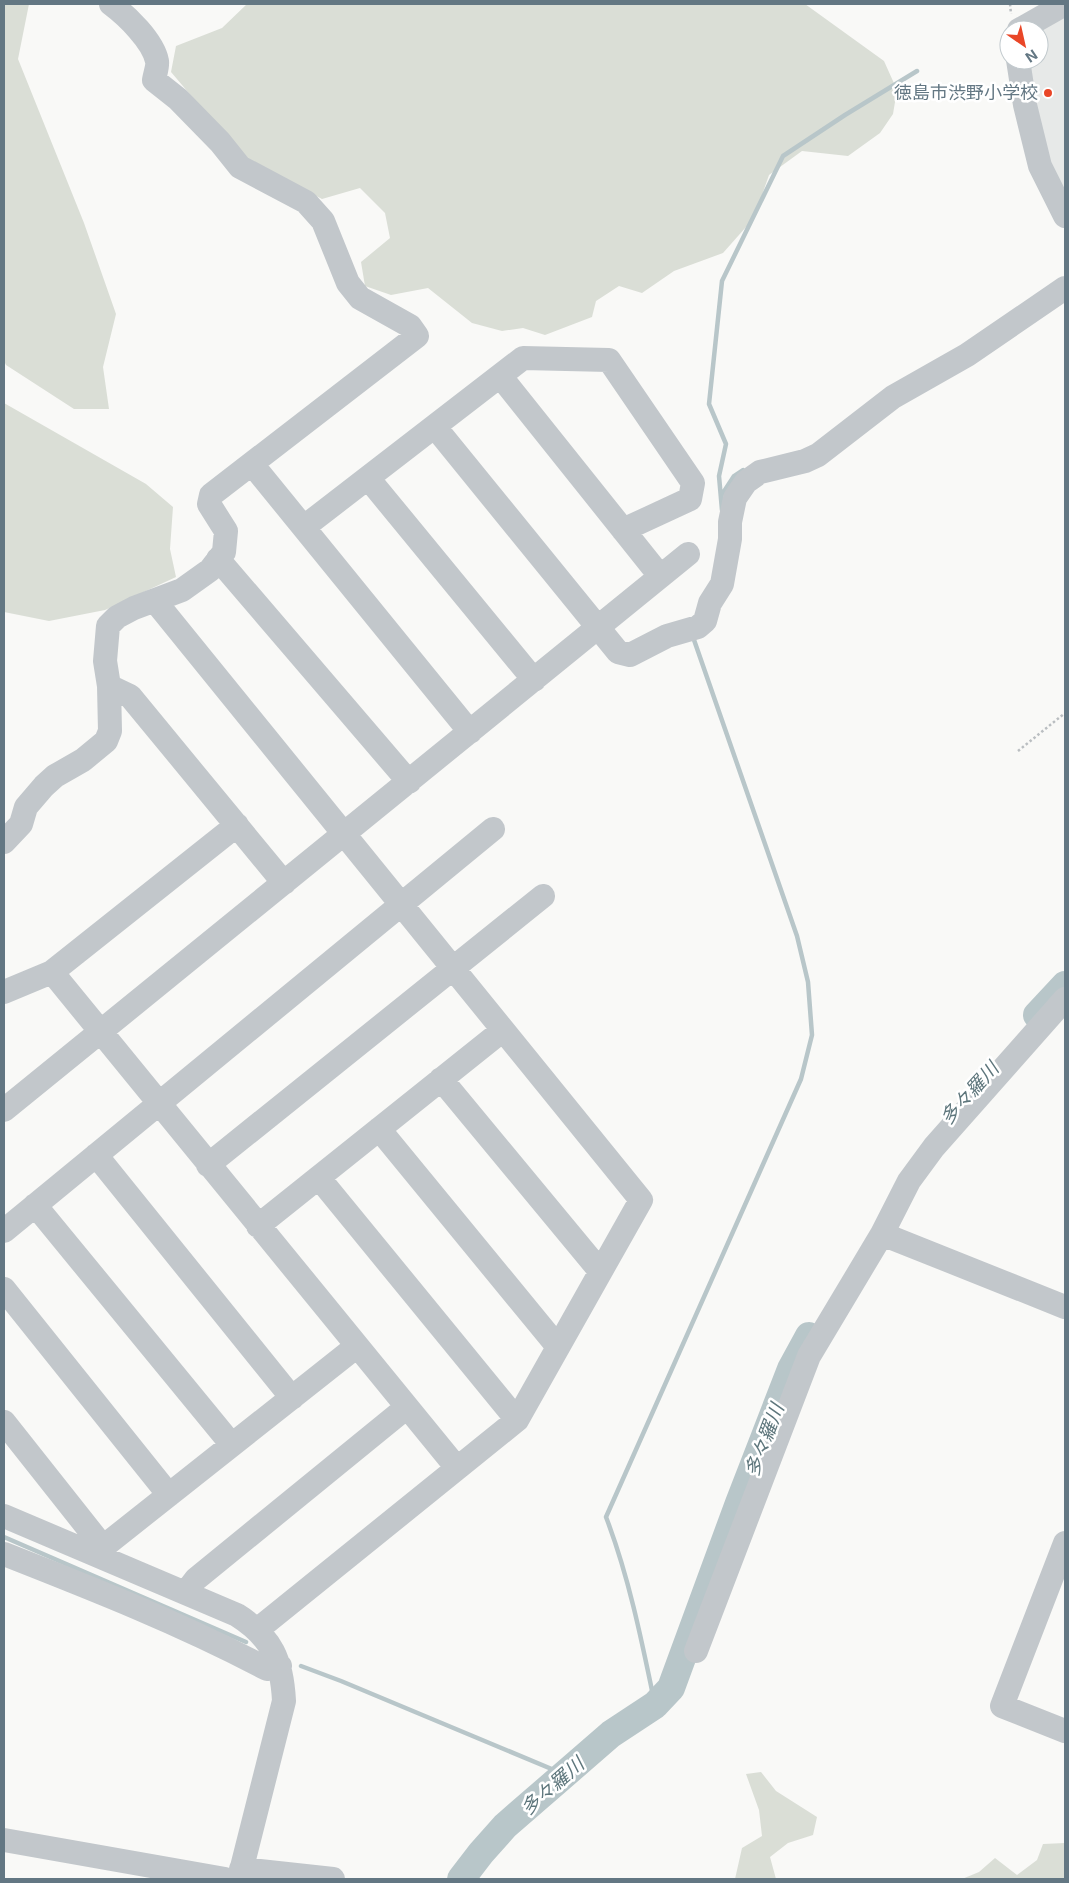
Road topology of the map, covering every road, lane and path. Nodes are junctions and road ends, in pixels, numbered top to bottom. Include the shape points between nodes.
1 (111, 4) edge
2 (1065, 4) edge
3 (1037, 20) edge
4 (1020, 70) edge
5 (1065, 216) edge
6 (1065, 288) edge
7 (501, 377) junction
8 (435, 427) junction
9 (252, 464) junction
10 (368, 478) junction
11 (304, 527) junction
12 (623, 530) junction
13 (688, 554) dead end
14 (218, 559) junction
15 (660, 576) junction
16 (155, 601) junction
17 (598, 628) junction
18 (534, 680) junction
19 (109, 686) junction
20 (1065, 713) edge
21 (470, 732) junction
22 (1018, 752) dead end
23 (409, 782) junction
24 (237, 825) junction
25 (492, 829) dead end
26 (344, 834) junction
27 (4, 842) edge
28 (284, 883) junction
29 (543, 896) dead end
30 (402, 905) junction
31 (454, 969) junction
32 (52, 972) junction
33 (4, 992) edge
34 (1065, 999) edge
35 (503, 1030) junction
36 (101, 1032) junction
37 (441, 1079) junction
38 (159, 1104) junction
39 (4, 1110) edge
40 (379, 1129) junction
41 (96, 1155) junction
42 (208, 1165) junction
43 (319, 1178) junction
44 (36, 1205) junction
45 (258, 1226) junction
46 (4, 1231) edge
47 (882, 1234) junction
48 (600, 1271) junction
49 (4, 1289) edge
50 (1065, 1307) edge
51 (357, 1346) junction
52 (558, 1347) junction
53 (292, 1398) junction
54 (407, 1407) junction
55 (517, 1420) junction
56 (4, 1422) edge
57 (232, 1445) junction
58 (458, 1468) junction
59 (168, 1495) junction
60 (4, 1516) edge
61 (1065, 1543) edge
62 (100, 1551) junction
63 (4, 1554) edge
64 (186, 1592) junction
65 (257, 1630) junction
66 (696, 1651) dead end
67 (280, 1666) junction
68 (1065, 1731) edge
69 (4, 1840) edge
70 (235, 1876) edge
71 (333, 1879) edge

1 - 9 street via 127,16 150,46 157,62 154,80 178,99 240,167 306,202 323,221 348,283 360,298 410,326 417,336
2 - 3 street
4 - 5 street via 1040,166
6 - 17 street via 967,355 893,396 818,455 760,472 746,482 735,498 722,584 710,603 705,621 630,655 618,652
7 - 8 street
7 - 12 street
7 - 12 street via 523,358 609,360 694,483 690,498
8 - 10 street
8 - 17 street
9 - 11 street
9 - 14 street via 211,495 209,504 226,532 224,552
10 - 11 street
10 - 18 street
11 - 21 street
12 - 15 street
13 - 15 street
14 - 16 street via 210,570 182,590
14 - 23 street
15 - 17 street
16 - 19 street via 134,608 108,626 105,660
16 - 26 street
17 - 18 street
18 - 21 street
19 - 24 street via 130,696
19 - 27 street via 110,731 106,741 44,786 26,806 21,824
20 - 22 path
21 - 23 street
23 - 26 street
24 - 28 street
24 - 32 street
25 - 30 street
26 - 28 street
26 - 30 street
28 - 36 street
29 - 31 street
30 - 31 street
30 - 38 street
31 - 35 street
31 - 42 street
32 - 33 street
32 - 36 street
34 - 47 street via 934,1147 909,1181
35 - 37 street
35 - 48 street via 641,1200
36 - 38 street
36 - 39 street
37 - 40 street
37 - 48 street
38 - 41 street
38 - 42 street
40 - 43 street
40 - 52 street
41 - 44 street
41 - 53 street
42 - 45 street
43 - 45 street
43 - 55 street
44 - 46 street
44 - 57 street
45 - 51 street
47 - 50 street
47 - 66 street via 809,1356
48 - 52 street
49 - 59 street
51 - 53 street
51 - 54 street
52 - 55 street
53 - 57 street
54 - 58 street
54 - 64 street via 196,1579
55 - 58 street
56 - 62 street
57 - 59 street
58 - 65 street
59 - 62 street
60 - 62 street
61 - 68 street via 1002,1706
62 - 64 street
63 - 67 street via 123,1601 267,1669
64 - 65 street via 237,1615
65 - 67 street via 269,1644
67 - 70 street via 284,1701
69 - 70 street
70 - 71 street

